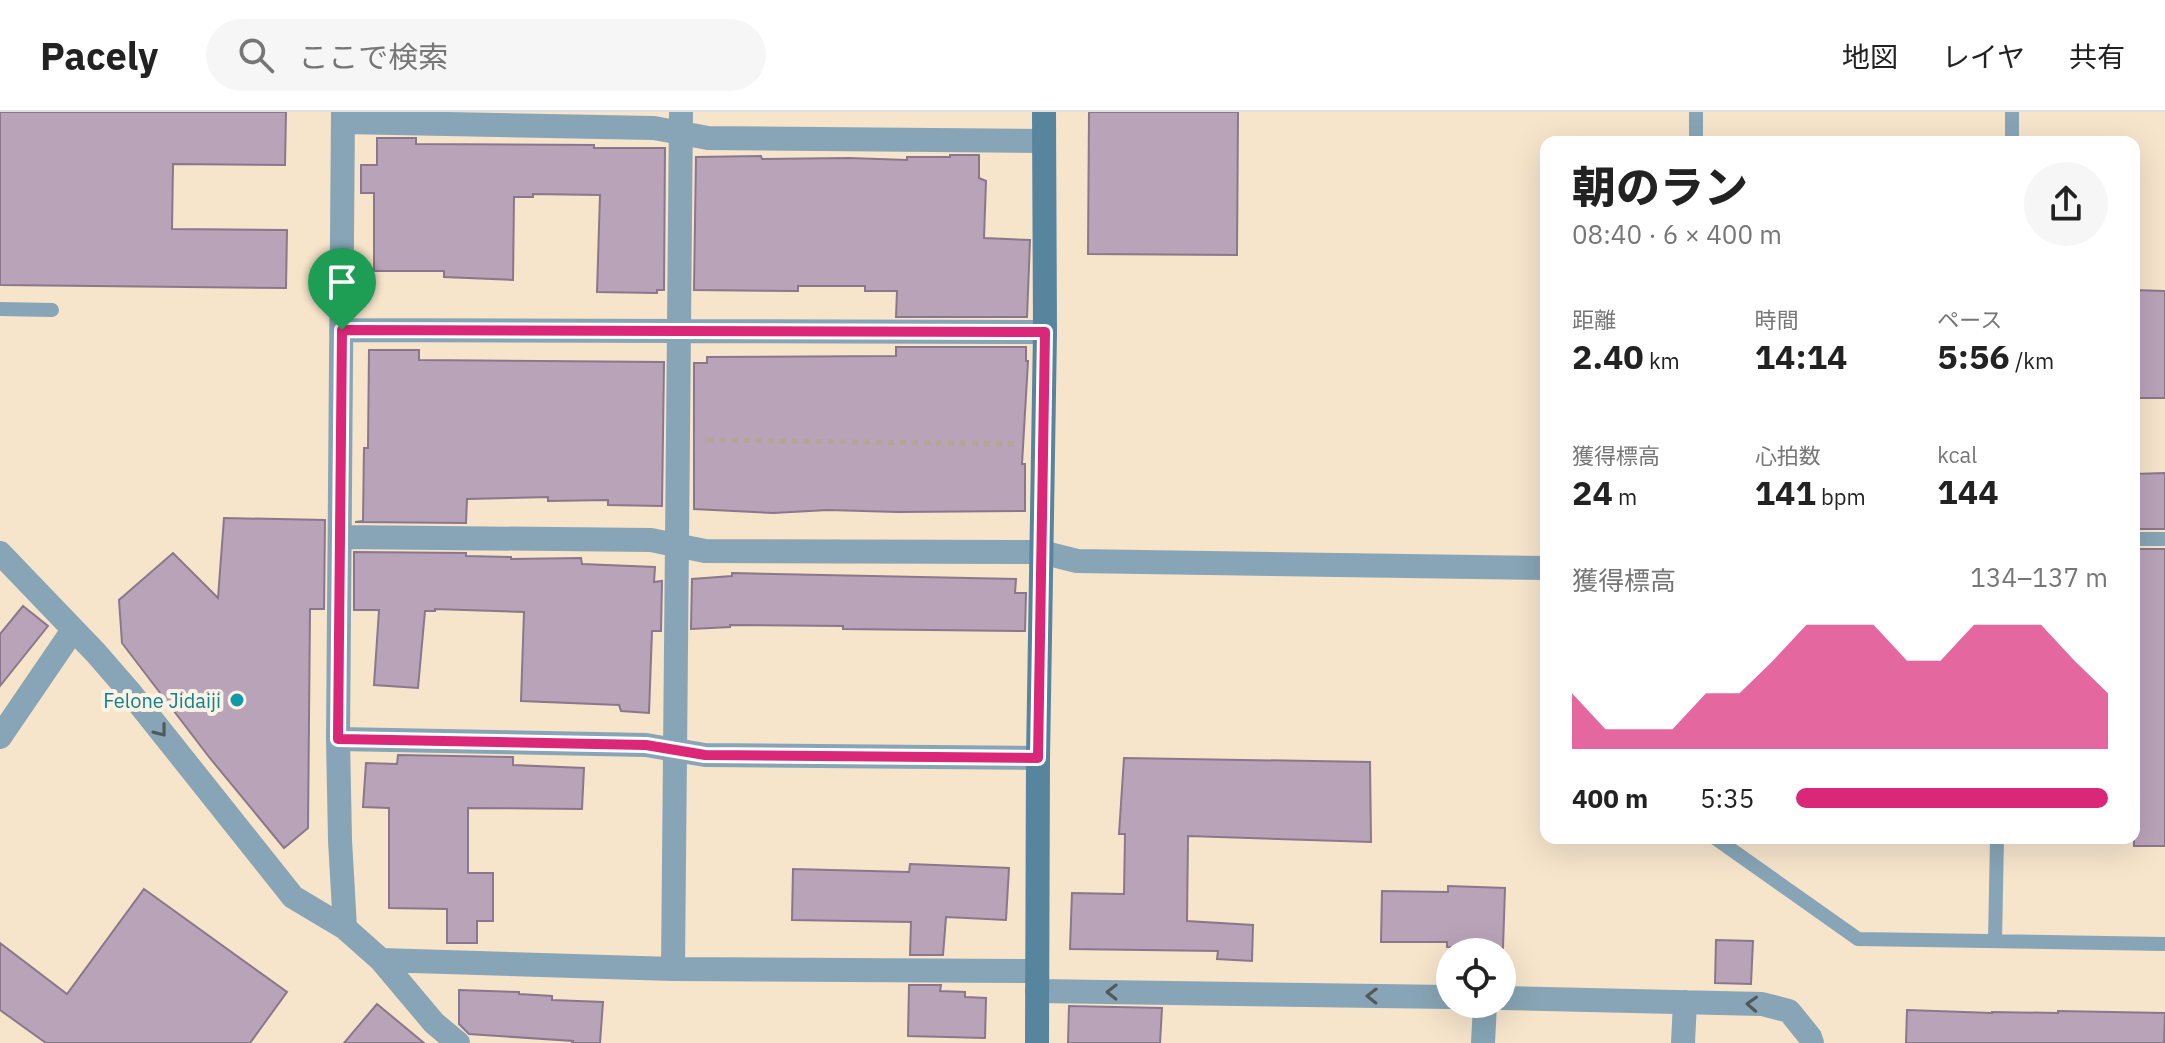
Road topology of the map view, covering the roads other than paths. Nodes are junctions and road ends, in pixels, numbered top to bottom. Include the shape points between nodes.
1 (1044, 112) edge
2 (1696, 112) edge
3 (2012, 112) edge
4 (343, 117) edge
5 (681, 123) edge
6 (1696, 136) edge
7 (2012, 136) edge
8 (1044, 141) junction
9 (0, 309) edge
10 (52, 310) dead end
11 (342, 330) junction
12 (679, 332) junction
13 (1045, 332) junction
14 (340, 537) junction
15 (2140, 539) edge
16 (2165, 539) edge
17 (679, 545) junction
18 (1041, 552) junction
19 (0, 553) edge
20 (1540, 568) edge
21 (73, 630) junction
22 (0, 737) edge
23 (338, 739) junction
24 (675, 751) junction
25 (1038, 758) junction
26 (1723, 844) edge
27 (1997, 844) edge
28 (345, 928) junction
29 (1995, 941) junction
30 (2165, 944) edge
31 (381, 960) junction
32 (673, 969) junction
33 (1037, 981) junction
34 (1436, 996) edge
35 (1516, 998) edge
36 (1685, 1002) junction
37 (1484, 1018) edge
38 (458, 1043) edge
39 (1037, 1043) edge
40 (1483, 1043) edge
41 (1683, 1043) edge
42 (1812, 1043) edge

1 - 8 street
2 - 6 lane
3 - 7 lane
4 - 5 street via 654,128
4 - 11 street
5 - 8 street via 708,138
5 - 12 street
8 - 13 street
9 - 10 lane
11 - 12 street
11 - 14 street
12 - 13 street
12 - 17 street
13 - 18 street
14 - 17 street via 651,540
14 - 23 street
15 - 16 lane
17 - 18 street via 705,551
17 - 24 street
18 - 20 street via 1077,561
18 - 25 street
19 - 21 street
21 - 22 street
21 -> 28 street via 129,691 293,897
23 - 24 street via 646,745
23 - 28 street
24 - 25 street
24 - 32 street
25 - 33 street
26 - 29 lane via 1858,939
27 - 29 lane
28 - 31 street
29 - 30 lane
31 - 32 street
31 - 38 street
32 - 33 street
34 -> 33 street
33 - 39 street
35 - 36 street
36 - 41 street
42 -> 36 street via 1789,1011 1762,1004
37 - 40 street

